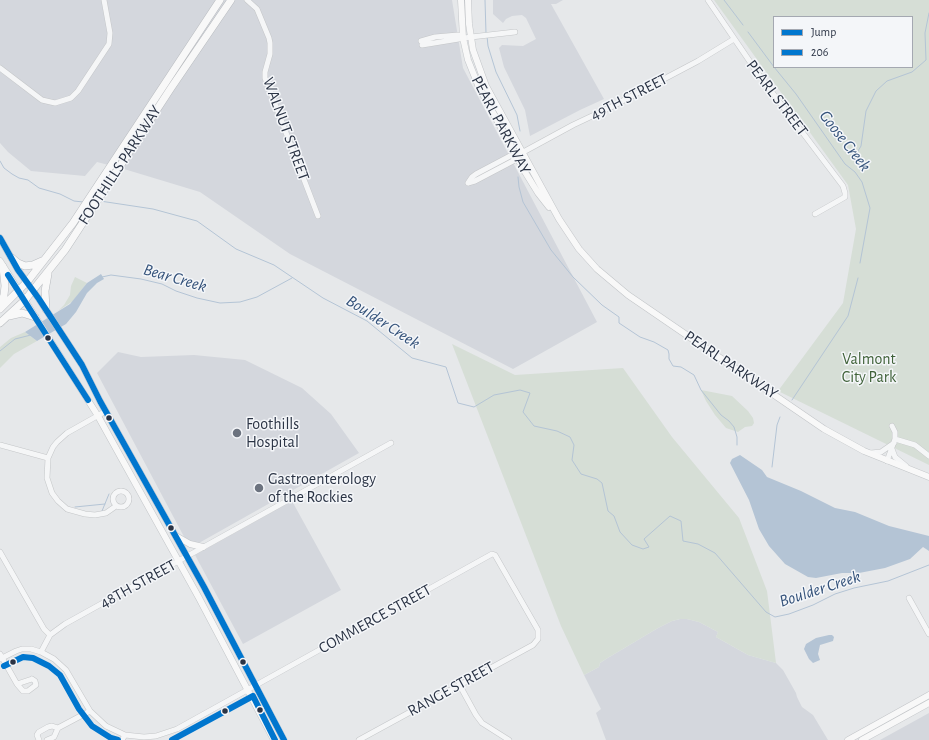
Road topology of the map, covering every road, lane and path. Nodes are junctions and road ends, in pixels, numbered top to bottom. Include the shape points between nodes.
1 (104, 0) edge
2 (220, 0) edge
3 (247, 0) edge
4 (461, 0) edge
5 (468, 0) edge
6 (708, 0) edge
7 (230, 2) edge
8 (515, 32) dead end
9 (471, 37) junction
10 (463, 38) junction
11 (734, 39) junction
12 (422, 43) dead end
13 (0, 68) edge
14 (519, 155) junction
15 (815, 214) dead end
16 (318, 216) dead end
17 (0, 238) edge
18 (12, 258) junction
19 (44, 260) junction
20 (1, 264) edge
21 (50, 271) junction
22 (27, 282) junction
23 (33, 290) junction
24 (18, 291) junction
25 (25, 300) junction
26 (0, 307) edge
27 (46, 309) junction
28 (9, 316) junction
29 (36, 317) junction
30 (0, 323) edge
31 (106, 411) junction
32 (98, 416) junction
33 (892, 426) dead end
34 (895, 440) junction
35 (391, 443) dead end
36 (0, 444) edge
37 (892, 449) junction
38 (868, 453) junction
39 (929, 456) edge
40 (48, 458) junction
41 (887, 461) junction
42 (914, 471) junction
43 (929, 477) edge
44 (116, 506) dead end
45 (175, 535) junction
46 (204, 547) junction
47 (0, 552) edge
48 (187, 557) junction
49 (179, 561) junction
50 (909, 598) dead end
51 (539, 634) joint
52 (929, 634) edge
53 (50, 635) junction
54 (41, 652) junction
55 (1, 657) edge
56 (17, 684) dead end
57 (459, 684) junction
58 (256, 685) junction
59 (248, 690) junction
60 (929, 695) edge
61 (929, 703) edge
62 (90, 711) junction
63 (58, 728) junction
64 (126, 735) junction
65 (39, 740) edge
66 (47, 740) edge
67 (122, 740) edge
68 (274, 740) edge
69 (284, 740) edge
70 (359, 740) edge
71 (509, 740) edge
72 (848, 740) edge
73 (862, 740) edge

1 - 13 street via 110,32 109,44 71,98 55,103 42,100
2 - 19 highway, FOOTHILLS PARKWAY via 73,223
3 - 16 street, WALNUT STREET via 259,13 270,43 265,78
4 - 10 main road, PEARL PARKWAY
5 - 9 main road, PEARL PARKWAY
6 - 11 street, PEARL STREET
7 - 21 highway, FOOTHILLS PARKWAY
8 - 9 street
9 - 10 street
9 - 14 main road, PEARL PARKWAY via 475,58 486,86
10 - 12 street
10 - 14 main road, PEARL PARKWAY via 478,85
11 - 14 street, 49TH STREET via 669,77
11 - 15 street, PEARL STREET via 843,186 845,197
14 - 14 street via 510,156 481,171 468,183 513,161
14 - 38 main road, PEARL PARKWAY via 572,240 607,278 824,429
17 - 18 main road
18 - 19 highway via 25,266
18 - 22 main road
19 - 22 highway, FOOTHILLS PARKWAY
20 - 24 main road
20 - 26 highway via 5,286
21 - 23 highway, FOOTHILLS PARKWAY
21 - 27 highway via 45,291
22 - 23 main road
22 - 24 highway, FOOTHILLS PARKWAY
23 - 25 highway, FOOTHILLS PARKWAY
23 - 27 main road
24 - 25 main road
24 - 26 highway, FOOTHILLS PARKWAY
25 - 28 highway, FOOTHILLS PARKWAY
25 - 29 main road
27 - 31 main road via 80,361
28 - 29 highway via 20,313
28 - 30 highway, FOOTHILLS PARKWAY
29 - 32 main road
31 - 32 street
31 - 45 main road
32 - 40 street via 62,437
32 - 49 main road
33 - 34 street
34 - 37 street
34 - 38 street via 881,452
34 - 39 street via 915,445
35 - 46 street, 48TH STREET
36 - 40 street
37 - 41 street
37 - 42 street via 898,460
38 - 41 main road, PEARL PARKWAY
40 - 44 street via 49,487 64,507 86,514 100,514
41 - 42 main road, PEARL PARKWAY
42 - 43 main road, PEARL PARKWAY
45 - 46 main road via 190,544
45 - 48 main road
46 - 48 street, 48TH STREET
47 - 53 street via 44,629
48 - 49 street, 48TH STREET
48 - 58 main road
49 - 53 street, 48TH STREET via 64,624
49 - 59 main road
50 - 52 street
51 - 57 street, RANGE STREET via 533,645
51 - 58 street, COMMERCE STREET via 525,606 492,554
53 - 54 street, 48TH STREET
54 - 55 street via 22,649
54 - 62 street, COMMERCE STREET via 66,670
55 - 56 street
57 - 70 street, RANGE STREET
57 - 71 street via 482,724
58 - 59 street, COMMERCE STREET
58 - 69 main road
59 - 64 street, COMMERCE STREET via 168,733 144,738
59 - 68 main road
60 - 72 main road
61 - 73 main road
62 - 63 street
62 - 64 street, COMMERCE STREET via 106,726
63 - 65 street via 52,726 39,732
63 - 66 street via 54,736
64 - 67 street

